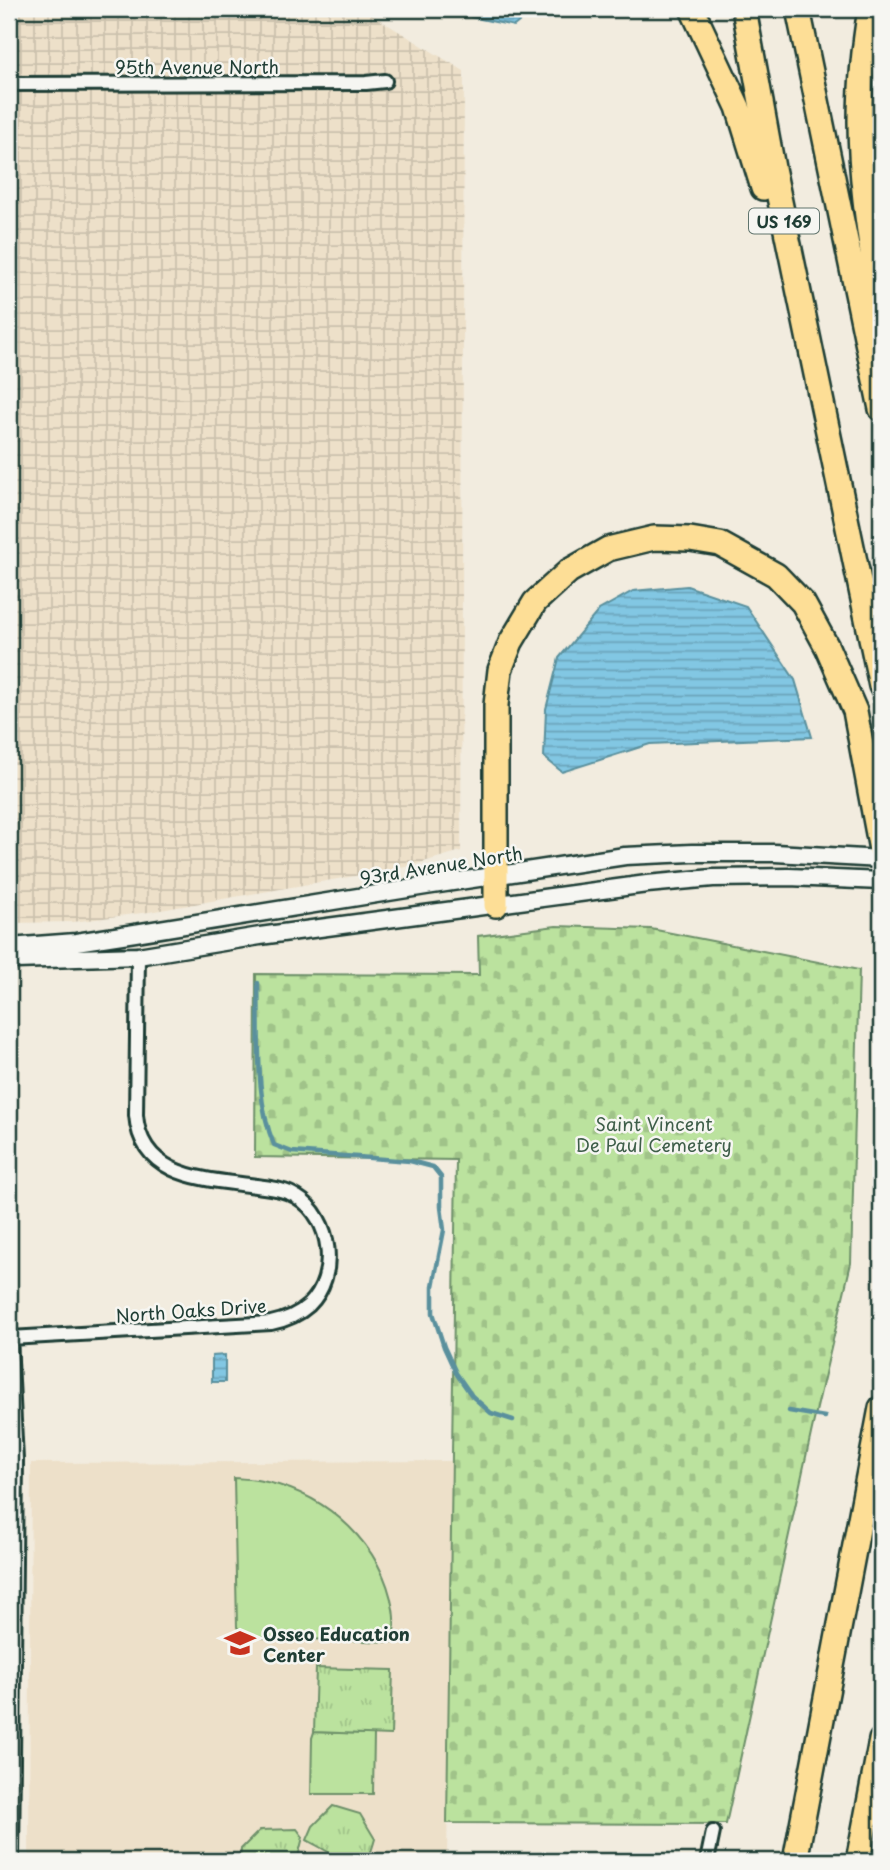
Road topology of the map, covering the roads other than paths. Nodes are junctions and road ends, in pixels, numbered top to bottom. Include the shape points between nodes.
1 (692, 9) edge
2 (744, 9) edge
3 (798, 9) edge
4 (870, 9) edge
5 (385, 81) dead end
6 (9, 84) edge
7 (881, 313) edge
8 (881, 409) edge
9 (828, 433) junction
10 (881, 686) edge
11 (881, 850) edge
12 (881, 859) edge
13 (495, 875) junction
14 (881, 881) edge
15 (496, 905) junction
16 (9, 947) edge
17 (138, 956) junction
18 (9, 958) edge
19 (9, 1322) edge
20 (10, 1338) edge
21 (881, 1408) edge
22 (11, 1716) edge
23 (881, 1740) edge
24 (713, 1832) dead end
25 (12, 1861) edge
26 (707, 1861) edge
27 (795, 1861) edge
28 (858, 1861) edge

1 - 9 highway via 751,143
2 - 9 highway, US 169
3 - 8 highway, US 169
4 - 7 highway via 860,122
5 - 6 street, 95th Avenue North
9 - 10 highway, US 169
11 - 13 highway via 855,711 803,603 776,575 720,544 654,538 608,548 569,571 535,602 511,642 500,670 496,705
12 - 13 street, 93rd Avenue North via 706,853 625,856
13 - 15 highway
13 - 16 street, 93rd Avenue North via 111,937
14 - 15 street via 713,877
15 - 17 street
17 - 18 street
17 - 20 street, North Oaks Drive via 136,1115 144,1148 188,1176 295,1195 319,1218 325,1233 323,1285 302,1311 271,1323
19 - 20 street
20 - 22 street via 16,1460
21 - 27 highway
22 - 25 street
23 - 28 highway
24 - 26 street

